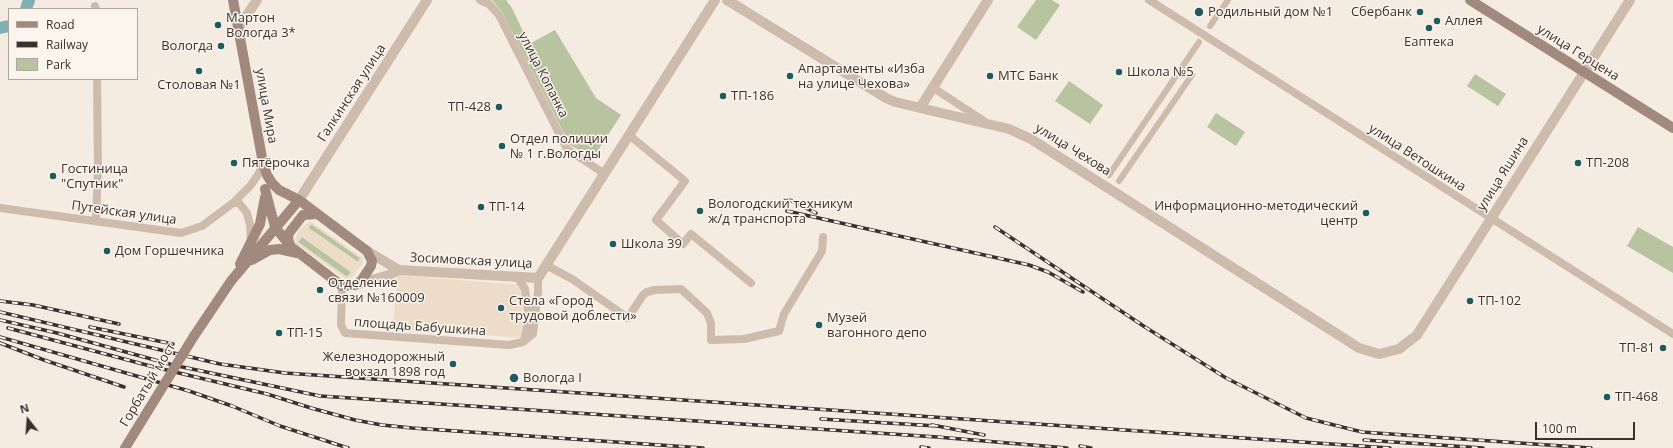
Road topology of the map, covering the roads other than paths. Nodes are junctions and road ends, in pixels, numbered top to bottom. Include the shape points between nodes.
1 (234, 0) edge
2 (257, 0) edge
3 (427, 0) edge
4 (480, 0) edge
5 (715, 0) edge
6 (727, 0) edge
7 (988, 0) edge
8 (1149, 0) edge
9 (1228, 0) edge
10 (1470, 0) edge
11 (1630, 0) edge
12 (1210, 26) dead end
13 (239, 27) junction
14 (1199, 42) dead end
15 (1584, 72) junction
16 (1192, 75) dead end
17 (97, 80) edge
18 (932, 87) junction
19 (920, 108) junction
20 (986, 123) junction
21 (1673, 128) edge
22 (630, 135) junction
23 (263, 163) junction
24 (605, 174) junction
25 (267, 175) junction
26 (1109, 175) dead end
27 (1119, 181) dead end
28 (265, 189) junction
29 (299, 200) junction
30 (233, 203) junction
31 (0, 208) edge
32 (317, 214) junction
33 (1490, 219) junction
34 (96, 220) junction
35 (275, 227) junction
36 (823, 237) dead end
37 (251, 243) junction
38 (290, 246) junction
39 (367, 252) junction
40 (302, 255) junction
41 (546, 265) junction
42 (400, 270) junction
43 (518, 278) junction
44 (538, 278) junction
45 (231, 282) junction
46 (751, 283) dead end
47 (340, 285) junction
48 (354, 285) junction
49 (1673, 334) edge
50 (523, 342) junction
51 (1390, 353) joint
52 (126, 448) edge

1 - 13 main road, улица Мира
2 - 13 street
3 - 29 street, Галкинская улица
4 - 24 street, улица Копанка via 489,4 499,15 567,149
5 - 22 street, Зосимовская улица
6 - 19 street, улица Чехова via 886,98
7 - 18 street
8 - 33 street, улица Ветошкина
9 - 12 street
10 - 15 main road, улица Герцена
11 - 15 street, улица Яшина
13 - 23 main road, улица Мира
14 - 26 street
15 - 21 main road, улица Герцена
15 - 33 street, улица Яшина
16 - 27 street
17 - 34 street
18 - 19 street
18 - 20 street
19 - 20 street, улица Чехова
20 - 51 street, улица Чехова via 1009,129 1031,139 1359,348 1369,352
22 - 24 street, Зосимовская улица
22 - 46 street via 685,181 656,220 683,244 692,234
23 - 25 main road, улица Мира
23 - 28 main road
23 - 30 street, Путейская улица via 258,176
24 - 41 street, Зосимовская улица
25 - 29 main road, улица Мира via 279,190
25 - 35 main road via 278,217
28 - 35 main road
28 - 37 main road via 260,224
29 - 32 main road, Зосимовская улица
29 - 35 main road
30 - 34 street, Путейская улица via 202,226 181,233
30 - 37 street via 239,203 247,213
31 - 34 street, Путейская улица
32 - 38 main road via 304,215 289,233
32 - 39 main road, Зосимовская улица
33 - 49 street, улица Ветошкина
33 - 51 street, улица Яшина via 1417,335 1408,344
35 - 38 main road
35 - 45 main road
36 - 41 street via 822,251 784,314 779,331 744,339 712,340 711,323 707,313 681,289 647,292 628,318 572,279
37 - 45 main road
38 - 40 main road
39 - 42 street, Зосимовская улица
39 - 48 main road via 372,261 371,266 361,281
40 - 45 main road via 288,250 270,250 254,259
40 - 47 main road
41 - 44 street, Зосимовская улица
42 - 43 street, Зосимовская улица
42 - 48 street
43 - 44 street, Зосимовская улица
43 - 50 street via 525,289 528,309 527,332
44 - 50 street via 535,329
45 - 52 main road, Горбатый мост, bridge via 194,336
47 - 48 main road
47 - 50 street, площадь Бабушкина via 341,325 345,333 509,345

